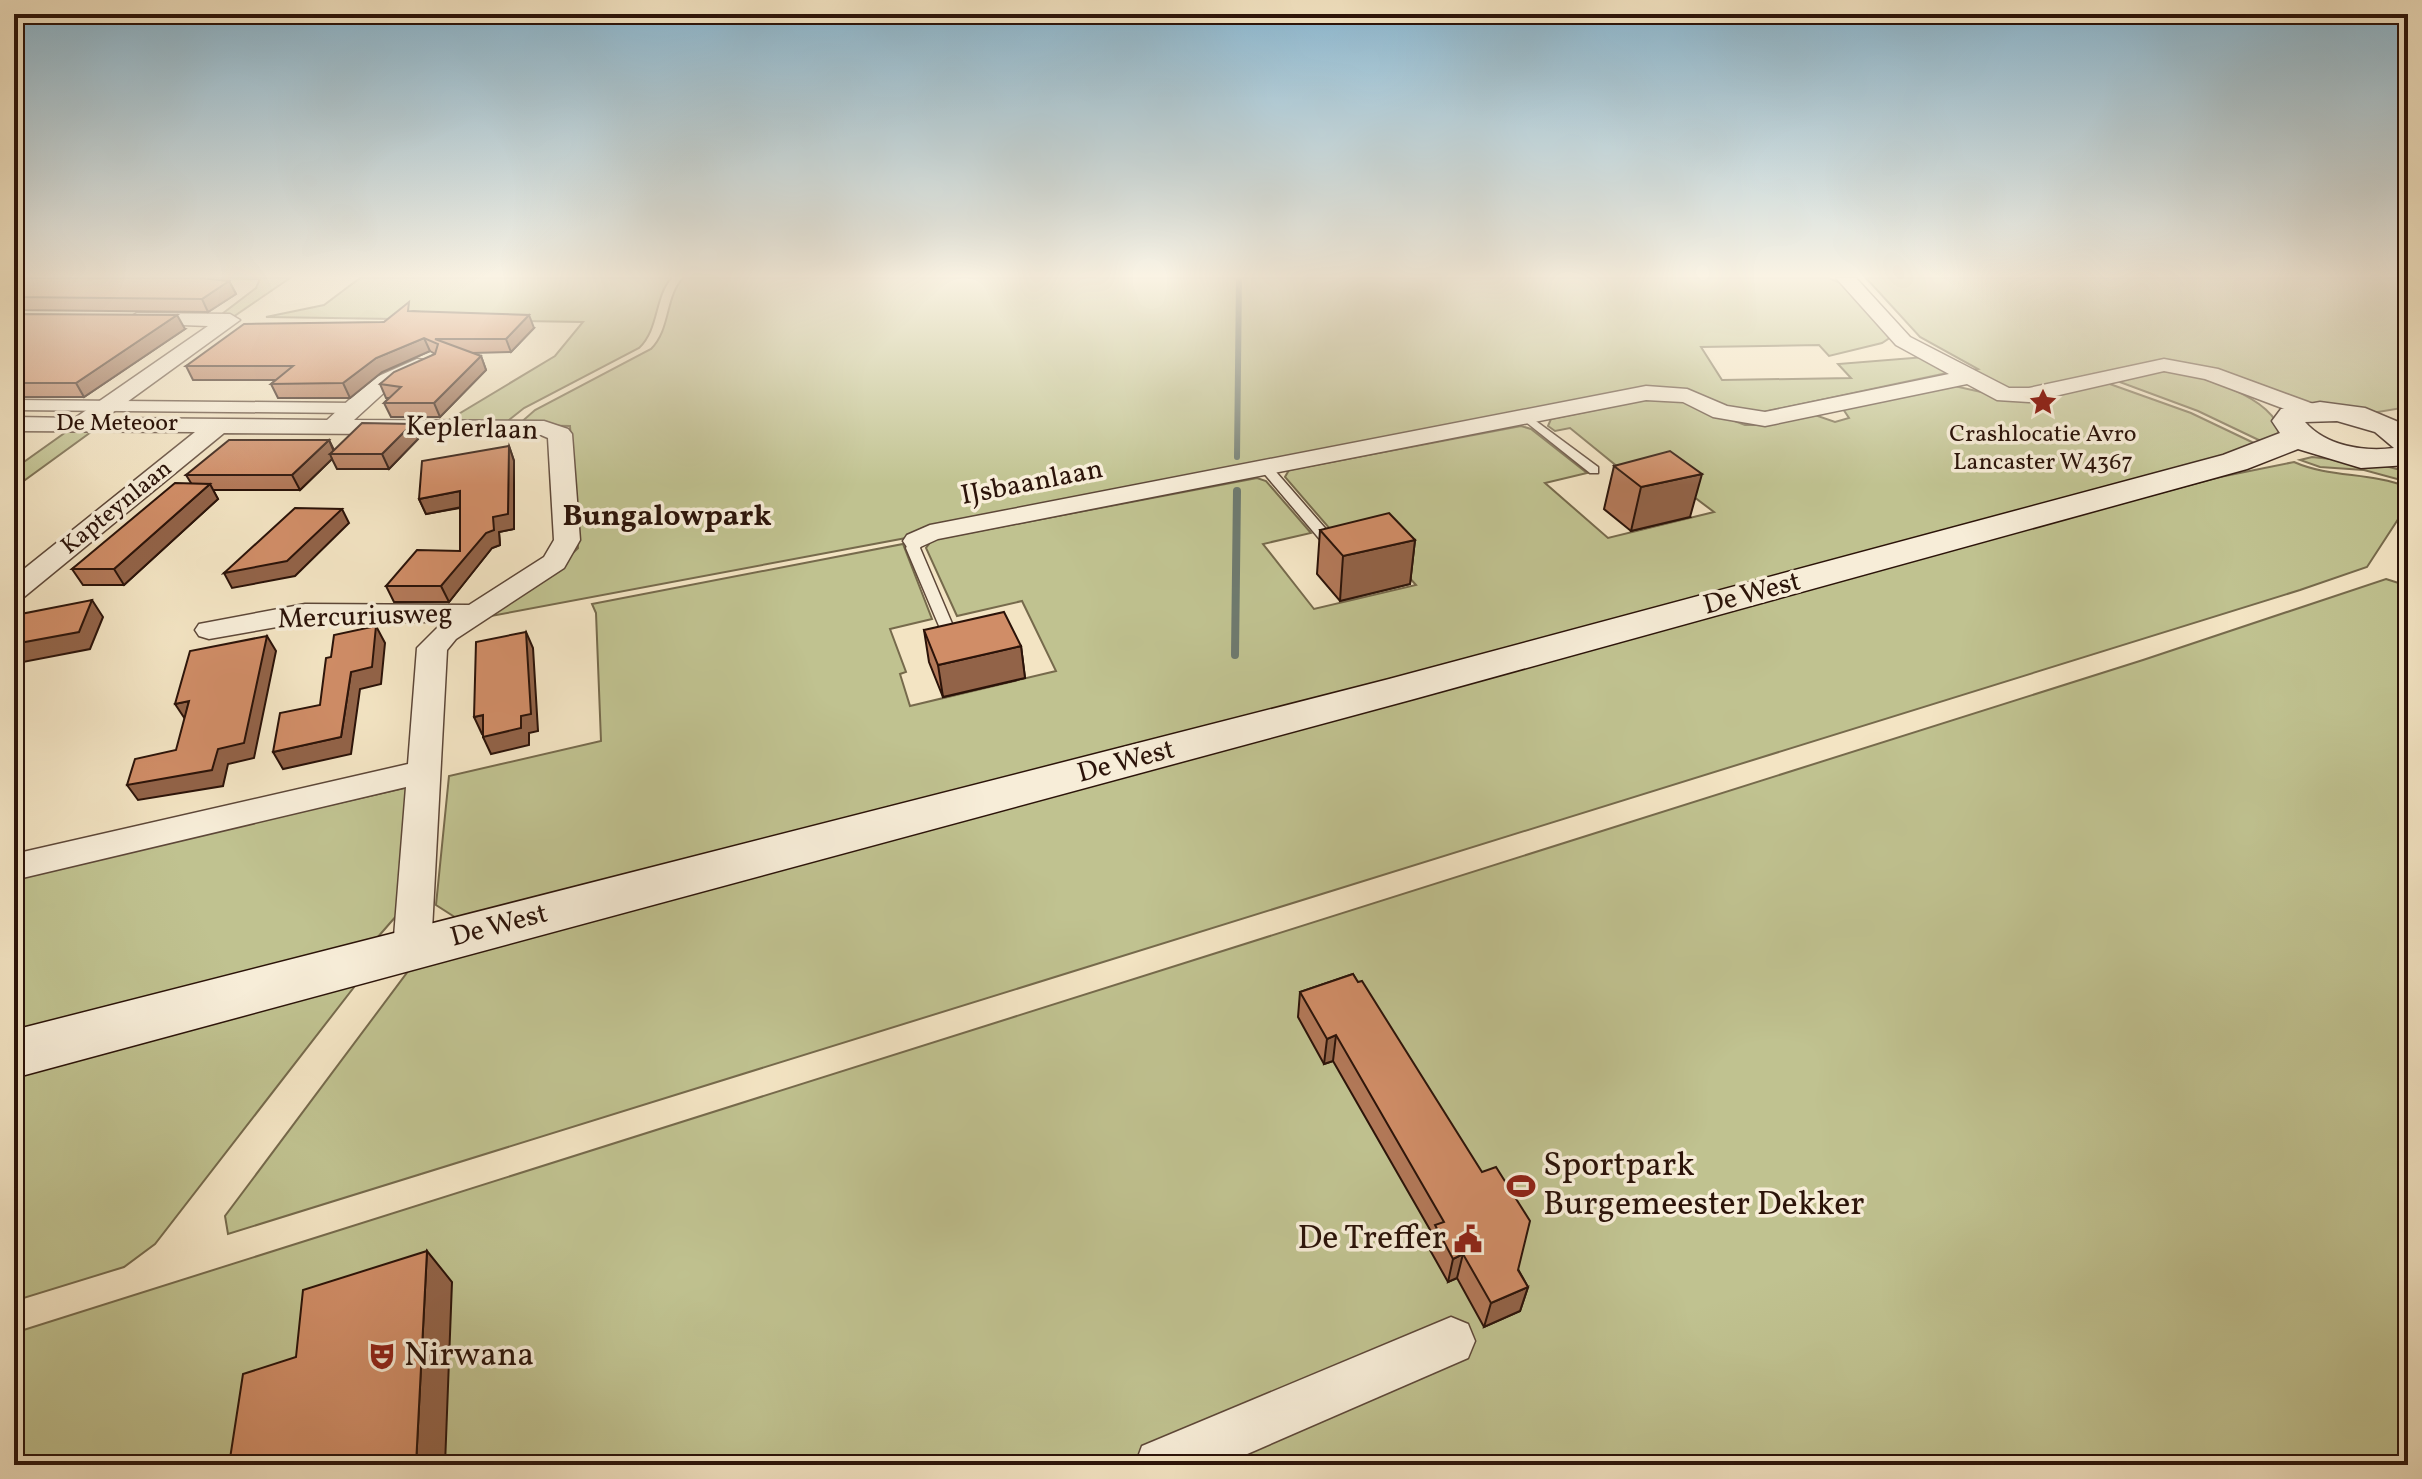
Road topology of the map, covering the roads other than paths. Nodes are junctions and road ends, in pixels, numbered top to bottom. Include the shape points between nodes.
1 (191, 347) edge
2 (1914, 347) edge
3 (431, 360) edge
4 (1967, 377) junction
5 (14, 405) edge
6 (108, 405) junction
7 (1525, 416) junction
8 (344, 417) junction
9 (14, 424) edge
10 (81, 424) junction
11 (219, 425) junction
12 (2307, 428) junction
13 (2400, 442) edge
14 (1266, 468) junction
15 (1594, 470) dead end
16 (916, 541) joint
17 (1336, 551) edge
18 (14, 591) edge
19 (474, 614) junction
20 (209, 630) dead end
21 (952, 640) edge
22 (426, 771) junction
23 (14, 867) edge
24 (412, 949) junction
25 (14, 1054) edge
26 (1451, 1341) dead end
27 (1161, 1465) edge

1 - 6 street
2 - 4 street
3 - 8 street via 398,372
4 - 7 street, IJsbaanlaan via 1765,419 1743,419 1667,393
4 - 12 street via 2019,396 2164,365 2185,367 2221,379
5 - 6 street
6 - 8 street
6 - 10 street
7 - 14 street, IJsbaanlaan
7 - 15 lane
8 - 11 street, Keplerlaan
8 - 19 street, Keplerlaan via 544,428 560,434 567,540 554,562
9 - 10 street, De Meteoor
10 - 11 street, De Meteoor
11 - 18 street, Kapteynlaan
12 - 13 main road
12 - 13 main road
12 - 24 main road, De West via 2290,457 2235,462 1399,690
14 - 16 street, IJsbaanlaan via 930,533
14 - 17 lane
16 - 21 lane, IJsbaanlaan via 913,548
19 - 20 street, Mercuriusweg via 305,613
19 - 22 street, Keplerlaan via 432,648
22 - 23 street
22 - 24 street, Keplerlaan
24 - 25 main road, De West
26 - 27 street

